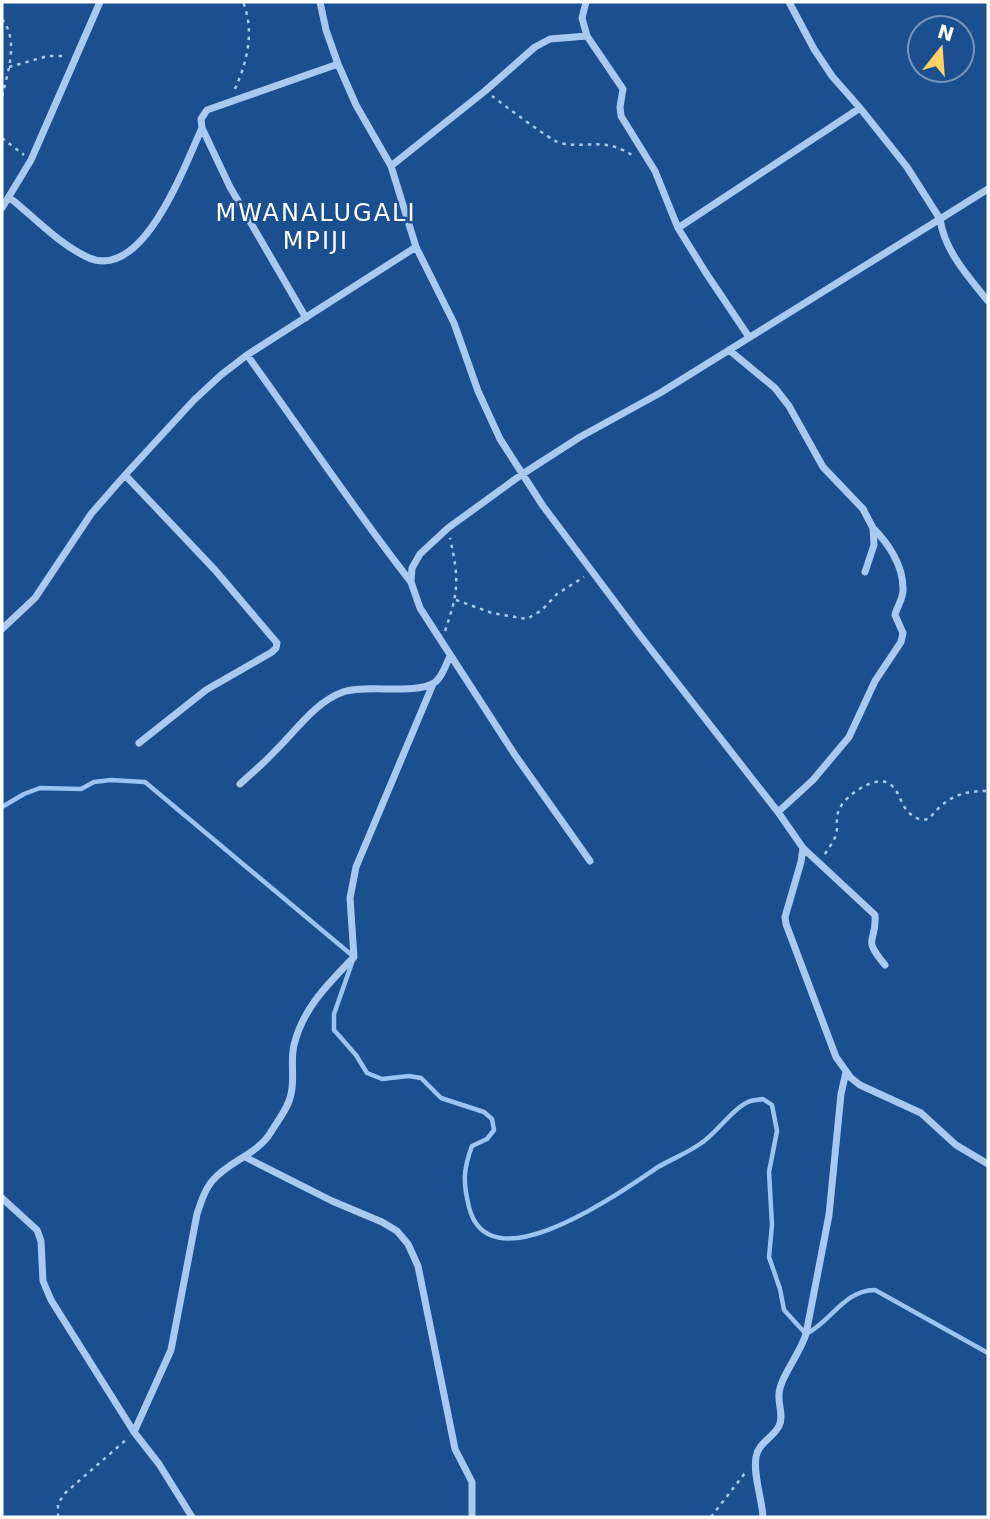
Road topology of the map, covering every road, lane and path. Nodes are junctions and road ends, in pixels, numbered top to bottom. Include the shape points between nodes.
1 (100, 2) edge
2 (243, 2) edge
3 (321, 2) edge
4 (586, 2) edge
5 (789, 2) edge
6 (2, 19) edge
7 (587, 36) junction
8 (76, 56) junction
9 (338, 64) junction
10 (9, 67) junction
11 (485, 92) junction
12 (2, 96) edge
13 (230, 102) junction
14 (860, 107) junction
15 (202, 128) junction
16 (2, 138) edge
17 (31, 160) junction
18 (391, 166) junction
19 (655, 171) junction
20 (988, 189) edge
21 (10, 198) junction
22 (2, 208) edge
23 (940, 219) junction
24 (678, 228) junction
25 (416, 247) junction
26 (988, 301) edge
27 (306, 317) junction
28 (749, 337) junction
29 (729, 350) junction
30 (247, 355) junction
31 (125, 475) junction
32 (521, 475) junction
33 (448, 528) junction
34 (873, 528) junction
35 (593, 572) junction
36 (865, 572) dead end
37 (411, 582) junction
38 (456, 600) junction
39 (2, 629) edge
40 (441, 641) junction
41 (450, 656) junction
42 (433, 684) junction
43 (139, 743) dead end
44 (240, 784) dead end
45 (988, 791) edge
46 (778, 812) junction
47 (803, 848) junction
48 (590, 861) dead end
49 (820, 862) junction
50 (885, 965) dead end
51 (846, 1072) junction
52 (244, 1157) junction
53 (988, 1164) edge
54 (2, 1198) edge
55 (134, 1432) junction
56 (756, 1459) junction
57 (58, 1517) edge
58 (192, 1517) edge
59 (472, 1517) edge
60 (712, 1517) edge
61 (763, 1517) edge

1 - 8 street
2 - 13 path via 249,43 246,65
3 - 9 street
4 - 7 street via 582,18
5 - 14 street via 832,76
6 - 10 path via 11,37
7 - 11 street via 550,39 535,47
7 - 19 street via 621,82 621,117
8 - 10 path via 48,56
8 - 17 street
9 - 13 street
9 - 18 street
10 - 12 path
11 - 18 street
11 - 19 path via 558,142 620,147
13 - 15 street via 207,110
14 - 23 street
14 - 24 street
15 - 21 street via 147,236 112,261 88,258
15 - 27 street via 230,187
16 - 17 path
17 - 21 street
18 - 25 street
19 - 24 street
20 - 23 street
21 - 22 street
23 - 26 street via 945,240
23 - 28 street
24 - 28 street
25 - 27 street
25 - 32 street via 454,323 500,439
27 - 30 street
28 - 29 street
29 - 32 street
29 - 34 street via 775,388 822,467 863,509
30 - 31 street via 194,400
30 - 37 street
31 - 39 street via 91,514 35,598
31 - 43 street via 277,643 272,652 206,690
32 - 33 street
32 - 35 street
33 - 37 street via 420,554
33 - 38 path via 457,570
34 - 36 street via 874,545
34 - 46 street via 892,552 903,584 895,615 902,638 845,743
35 - 38 path via 527,619
35 - 46 street
37 - 40 street via 420,608
38 - 40 path
40 - 41 street
41 - 42 street
41 - 48 street
42 - 44 street via 339,693 305,718
42 - 52 street via 356,867 350,898 354,957 306,1014 293,1050 291,1097 269,1135
45 - 49 path via 971,791 941,803 929,819 922,820 903,807 888,783 864,786 838,810 835,838
46 - 47 street
47 - 49 street
47 - 51 street via 786,924 833,1050
49 - 50 street via 875,915 870,942
51 - 53 street via 871,1092 921,1114 956,1145
51 - 56 street via 829,1215 806,1334 781,1384 780,1425
52 - 55 street via 212,1180 203,1197 171,1350
52 - 59 street via 382,1222 408,1244 418,1266 456,1449 472,1482
54 - 55 street via 37,1230 43,1281 51,1300
55 - 57 path via 64,1494
55 - 58 street
56 - 60 path
56 - 61 street

